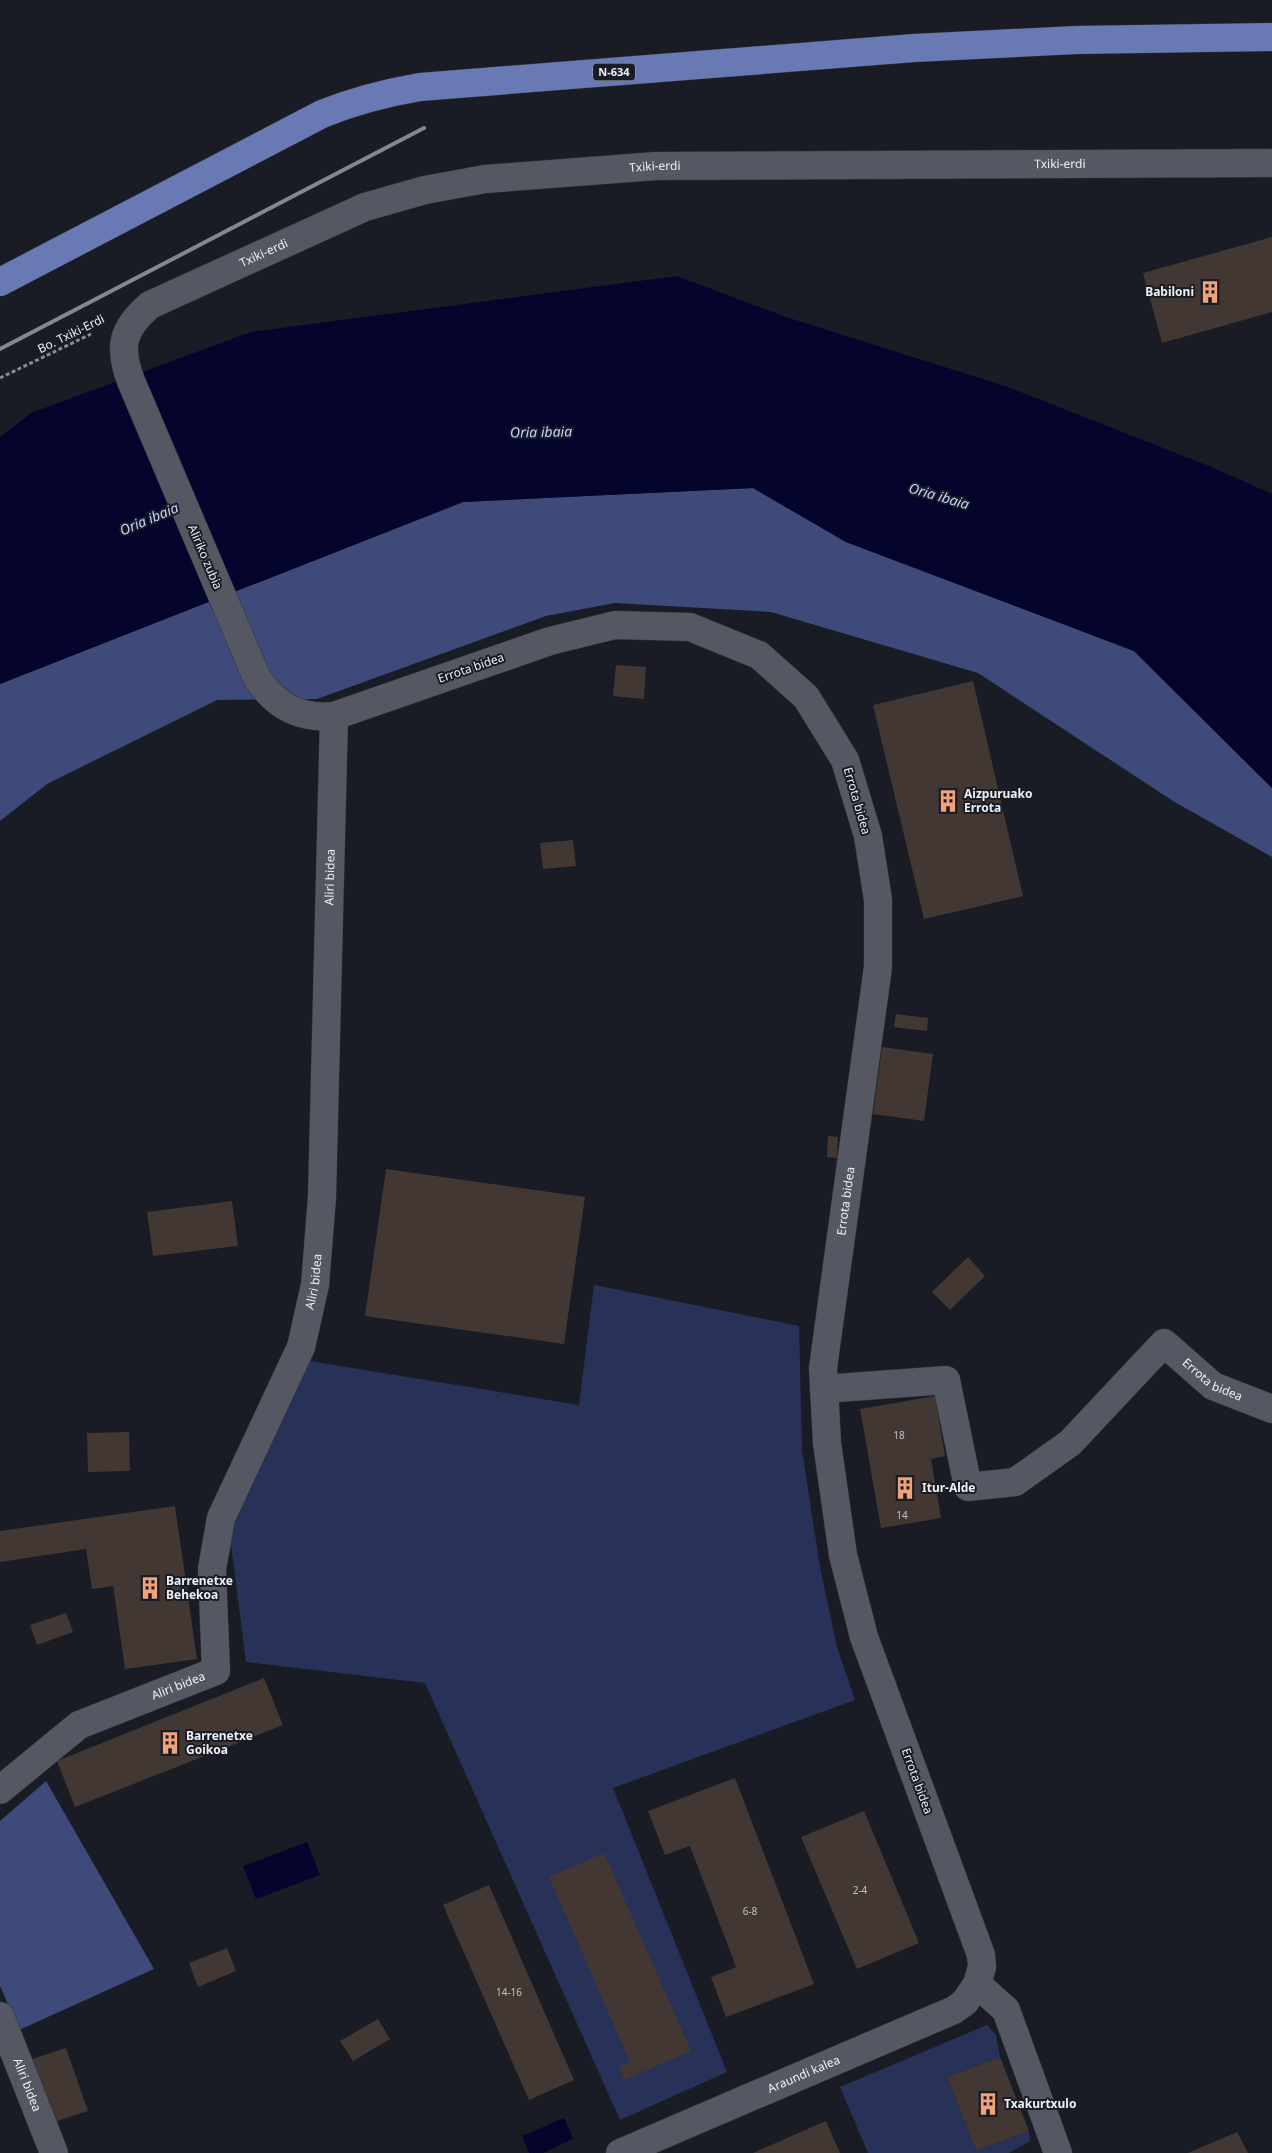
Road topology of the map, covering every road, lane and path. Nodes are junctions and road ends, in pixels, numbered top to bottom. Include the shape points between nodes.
1 (1272, 37) edge
2 (1272, 163) edge
3 (0, 282) edge
4 (97, 331) dead end
5 (0, 378) edge
6 (131, 381) joint
7 (334, 716) junction
8 (824, 1389) junction
9 (1272, 1409) edge
10 (0, 1790) edge
11 (978, 1984) junction
12 (0, 2016) edge
13 (54, 2153) edge
14 (620, 2153) edge
15 (1058, 2153) edge

1 - 3 highway, N-634 via 1076,40 914,48 395,91 370,96 322,114
2 - 6 street, Txiki-erdi via 656,166 485,179 425,190 365,207 150,305 137,316 124,345 123,361
4 - 5 path, Bo. Txiki-Erdi
6 - 7 street, Aliriko zubia via 257,678 276,702 288,709 303,715
7 - 8 street, Errota bidea via 550,641 615,625 690,627 759,655 806,697 845,760 868,836 878,900 878,967 823,1368
7 - 10 street, Aliri bidea via 322,1197 315,1285 301,1347 221,1518 212,1569 216,1671 79,1725
8 - 9 street, Errota bidea via 946,1380 968,1487 1015,1482 1070,1443 1164,1343 1213,1386
8 - 11 street, Errota bidea via 827,1443 843,1556 862,1628 981,1954
11 - 14 street, Araundi kalea via 966,2002 954,2010
11 - 15 street via 1006,2010
12 - 13 street, Aliri bidea

